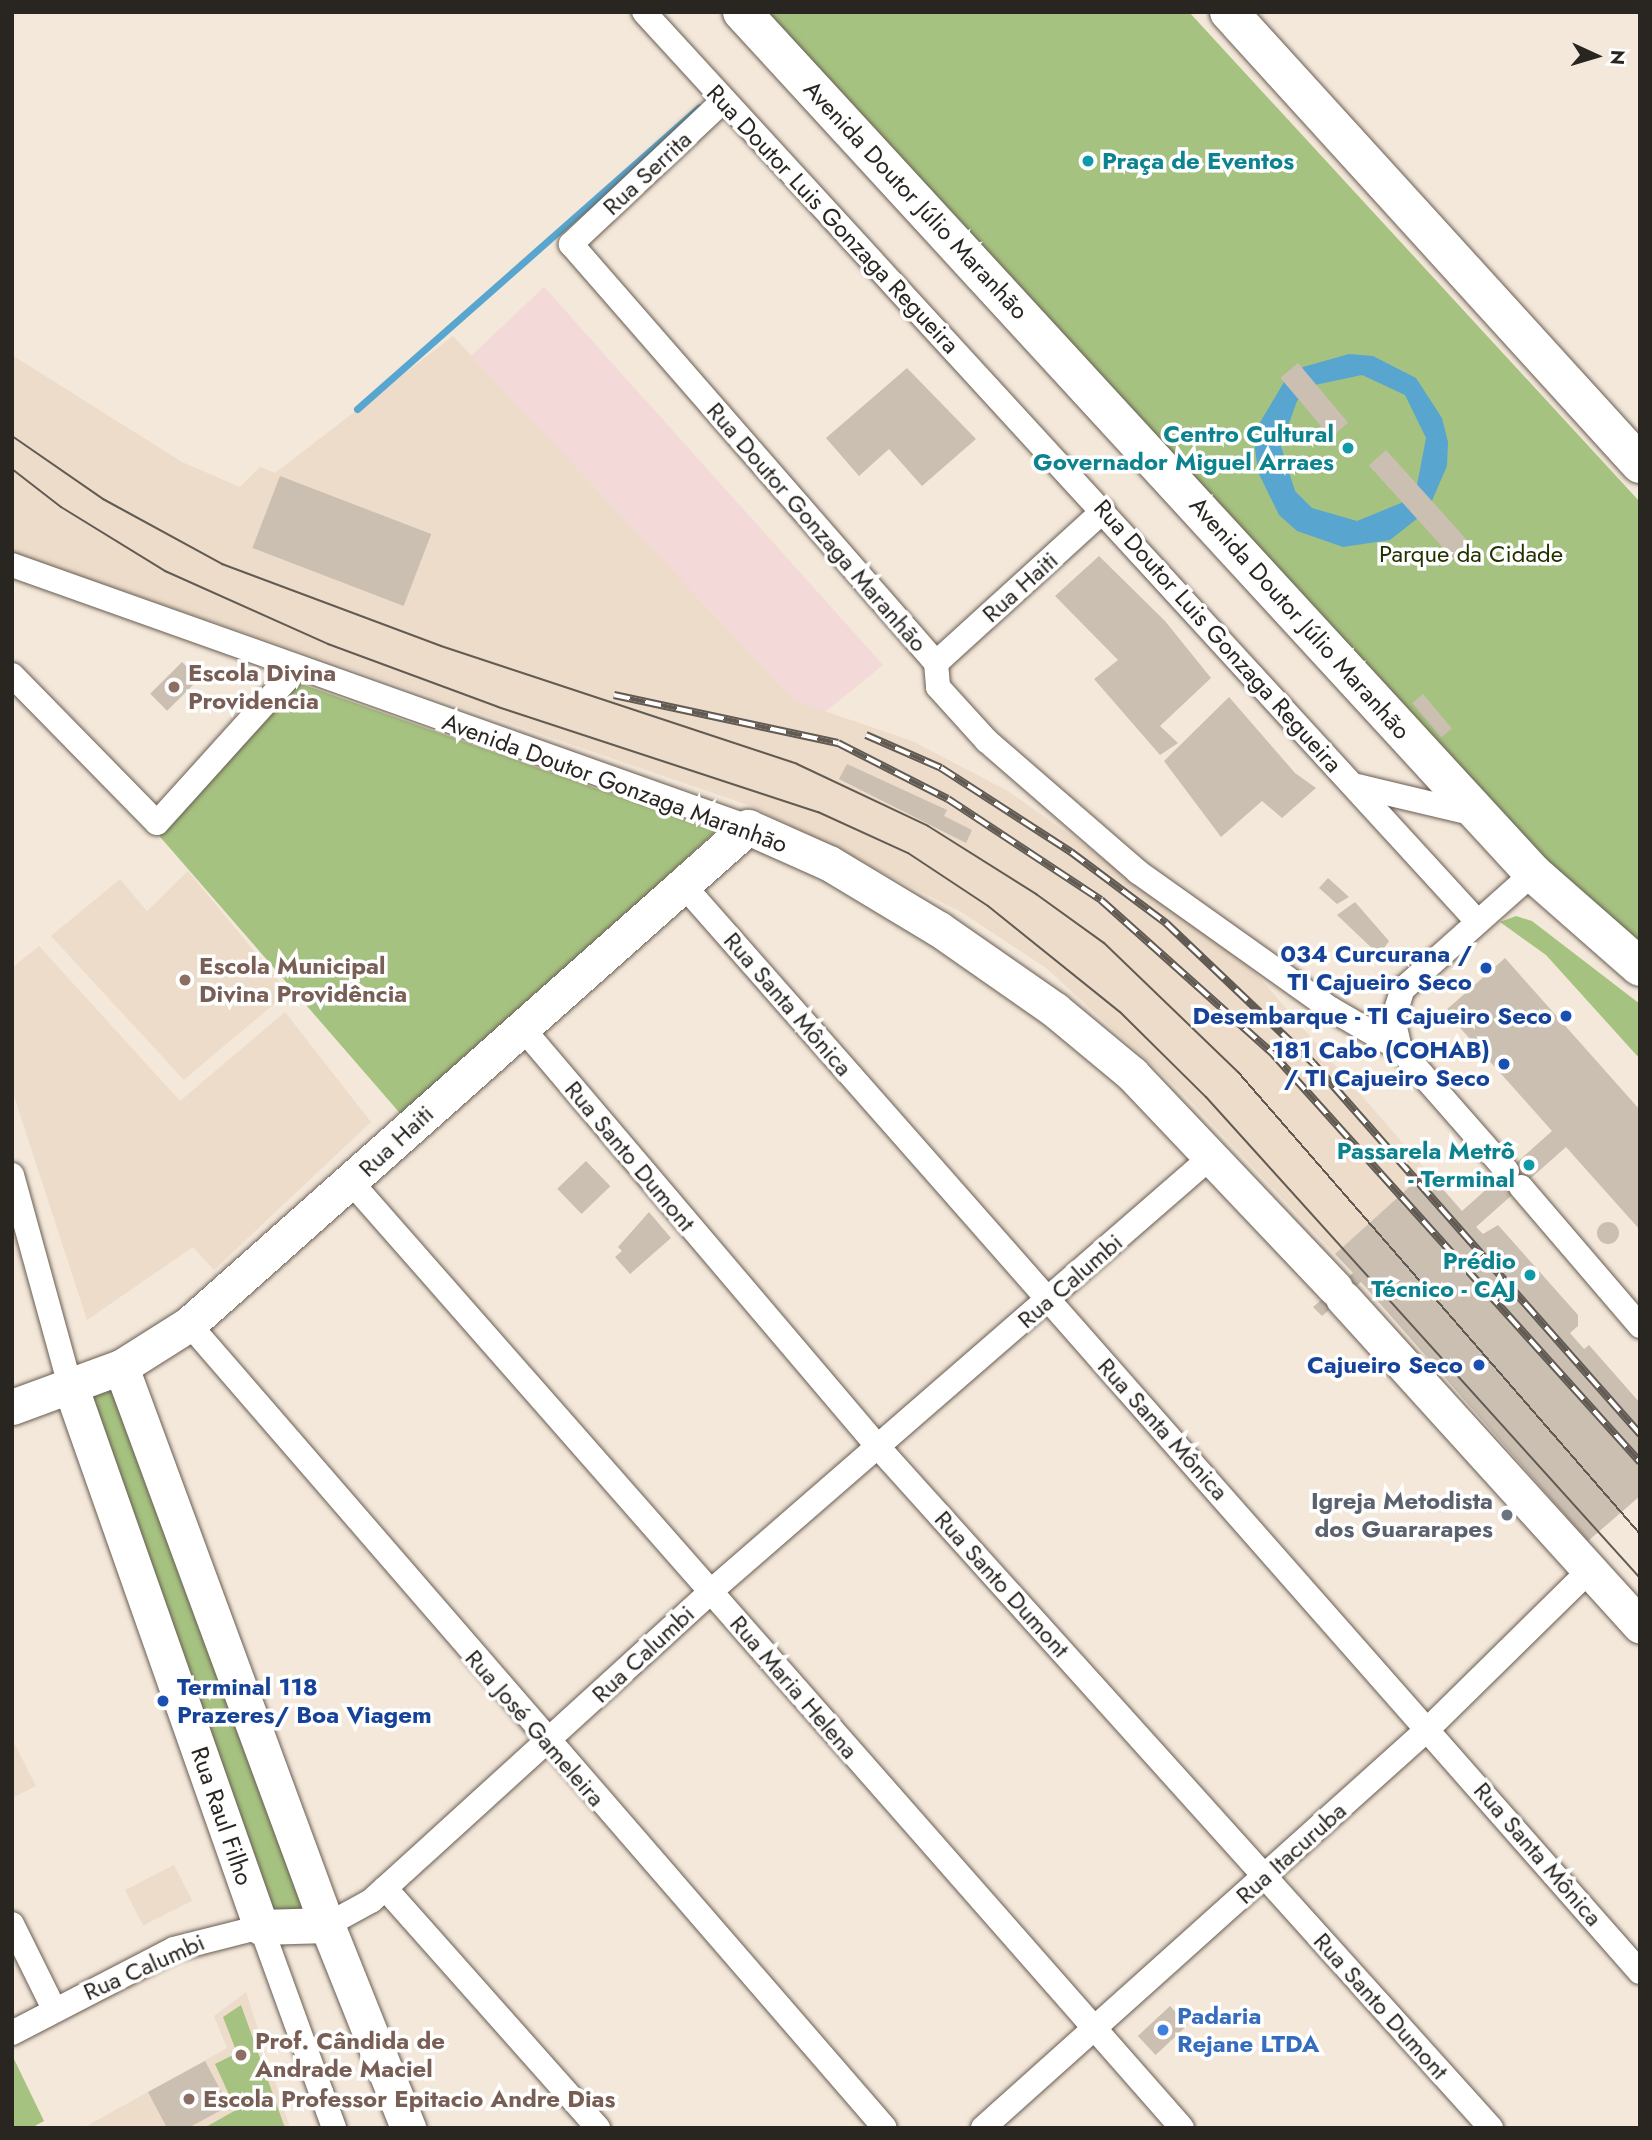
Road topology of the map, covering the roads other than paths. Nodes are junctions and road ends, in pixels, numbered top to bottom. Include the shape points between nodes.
1 (644, 12) edge
2 (742, 12) edge
3 (1229, 12) edge
4 (723, 101) junction
5 (571, 244) joint
6 (1640, 464) edge
7 (1103, 511) junction
8 (12, 565) edge
9 (936, 663) junction
10 (296, 669) junction
11 (12, 675) edge
12 (1353, 785) junction
13 (1481, 815) junction
14 (748, 827) junction
15 (1533, 873) junction
16 (685, 887) junction
17 (1478, 922) junction
18 (1640, 967) edge
19 (524, 1030) junction
20 (1400, 1049) junction
21 (1213, 1155) junction
22 (12, 1174) edge
23 (351, 1182) junction
24 (1049, 1300) junction
25 (189, 1324) junction
26 (1640, 1326) edge
27 (121, 1367) junction
28 (70, 1385) junction
29 (12, 1407) edge
30 (879, 1448) junction
31 (1590, 1570) junction
32 (710, 1592) junction
33 (1640, 1626) edge
34 (1429, 1728) junction
35 (547, 1743) junction
36 (1265, 1876) junction
37 (385, 1888) junction
38 (12, 1924) edge
39 (327, 1925) junction
40 (261, 1927) junction
41 (1640, 1972) edge
42 (54, 2009) junction
43 (1096, 2029) junction
44 (12, 2033) edge
45 (334, 2128) edge
46 (408, 2128) edge
47 (598, 2128) edge
48 (885, 2128) edge
49 (983, 2128) edge
50 (1182, 2128) edge
51 (1491, 2128) edge

1 - 4 street, Rua Doutor Luis Gonzaga Regueira
2 - 13 highway, Avenida Doutor Júlio Maranhão
3 - 6 highway
4 - 5 street, Rua Serrita
4 - 7 street, Rua Doutor Luis Gonzaga Regueira
5 - 9 street, Rua Doutor Gonzaga Maranhão
7 - 9 street, Rua Haiti
7 - 12 street, Rua Doutor Luis Gonzaga Regueira
8 - 10 street, Avenida Doutor Gonzaga Maranhão
9 - 20 street, Rua Doutor Gonzaga Maranhão via 934,676 946,699 1070,819 1310,995
10 - 11 street via 158,823
10 - 14 street, Avenida Doutor Gonzaga Maranhão
12 - 13 street
12 - 17 street, Rua Doutor Luis Gonzaga Regueira
13 - 15 highway, Avenida Doutor Júlio Maranhão
14 - 16 street, Rua Haiti
14 - 21 street, Avenida Doutor Gonzaga Maranhão via 829,863 939,929 1055,1010 1132,1074
15 - 17 street
15 - 18 highway, Avenida Doutor Júlio Maranhão
16 - 19 street, Rua Haiti
16 - 24 street, Rua Santa Mônica
17 - 20 street via 1403,989 1393,1019
19 - 23 street, Rua Haiti via 401,1133
19 - 30 street, Rua Santo Dumont
20 - 26 street
21 - 24 street, Rua Calumbi
21 - 31 street, Avenida Doutor Gonzaga Maranhão
22 - 28 street
23 - 25 street, Rua Haiti
23 - 32 street, Rua Maria Helena
24 - 30 street, Rua Calumbi
24 - 34 street, Rua Santa Mônica
25 - 27 street, Rua Haiti
25 - 35 street, Rua José Gameleira
27 - 28 street, Rua Haiti
27 - 39 street
28 - 29 street, Rua Haiti
28 - 40 street, Rua Raul Filho
30 - 32 street, Rua Calumbi
30 - 36 street, Rua Santo Dumont
31 - 33 street, Avenida Doutor Gonzaga Maranhão
31 - 34 street, Rua Itacuruba
32 - 35 street, Rua Calumbi
32 - 43 street, Rua Maria Helena
34 - 36 street, Rua Itacuruba
34 - 41 street, Rua Santa Mônica
35 - 37 street, Rua Calumbi
35 - 48 street, Rua José Gameleira
36 - 43 street, Rua Itacuruba
36 - 51 street, Rua Santo Dumont
37 - 39 street, Rua Calumbi via 351,1915
37 - 47 street
38 - 42 street
39 - 40 street, Rua Calumbi
39 - 46 street
40 - 42 street, Rua Calumbi via 174,1949
40 - 45 street, Rua Raul Filho
42 - 44 street, Rua Calumbi
43 - 49 street, Rua Itacuruba
43 - 50 street, Rua Maria Helena

